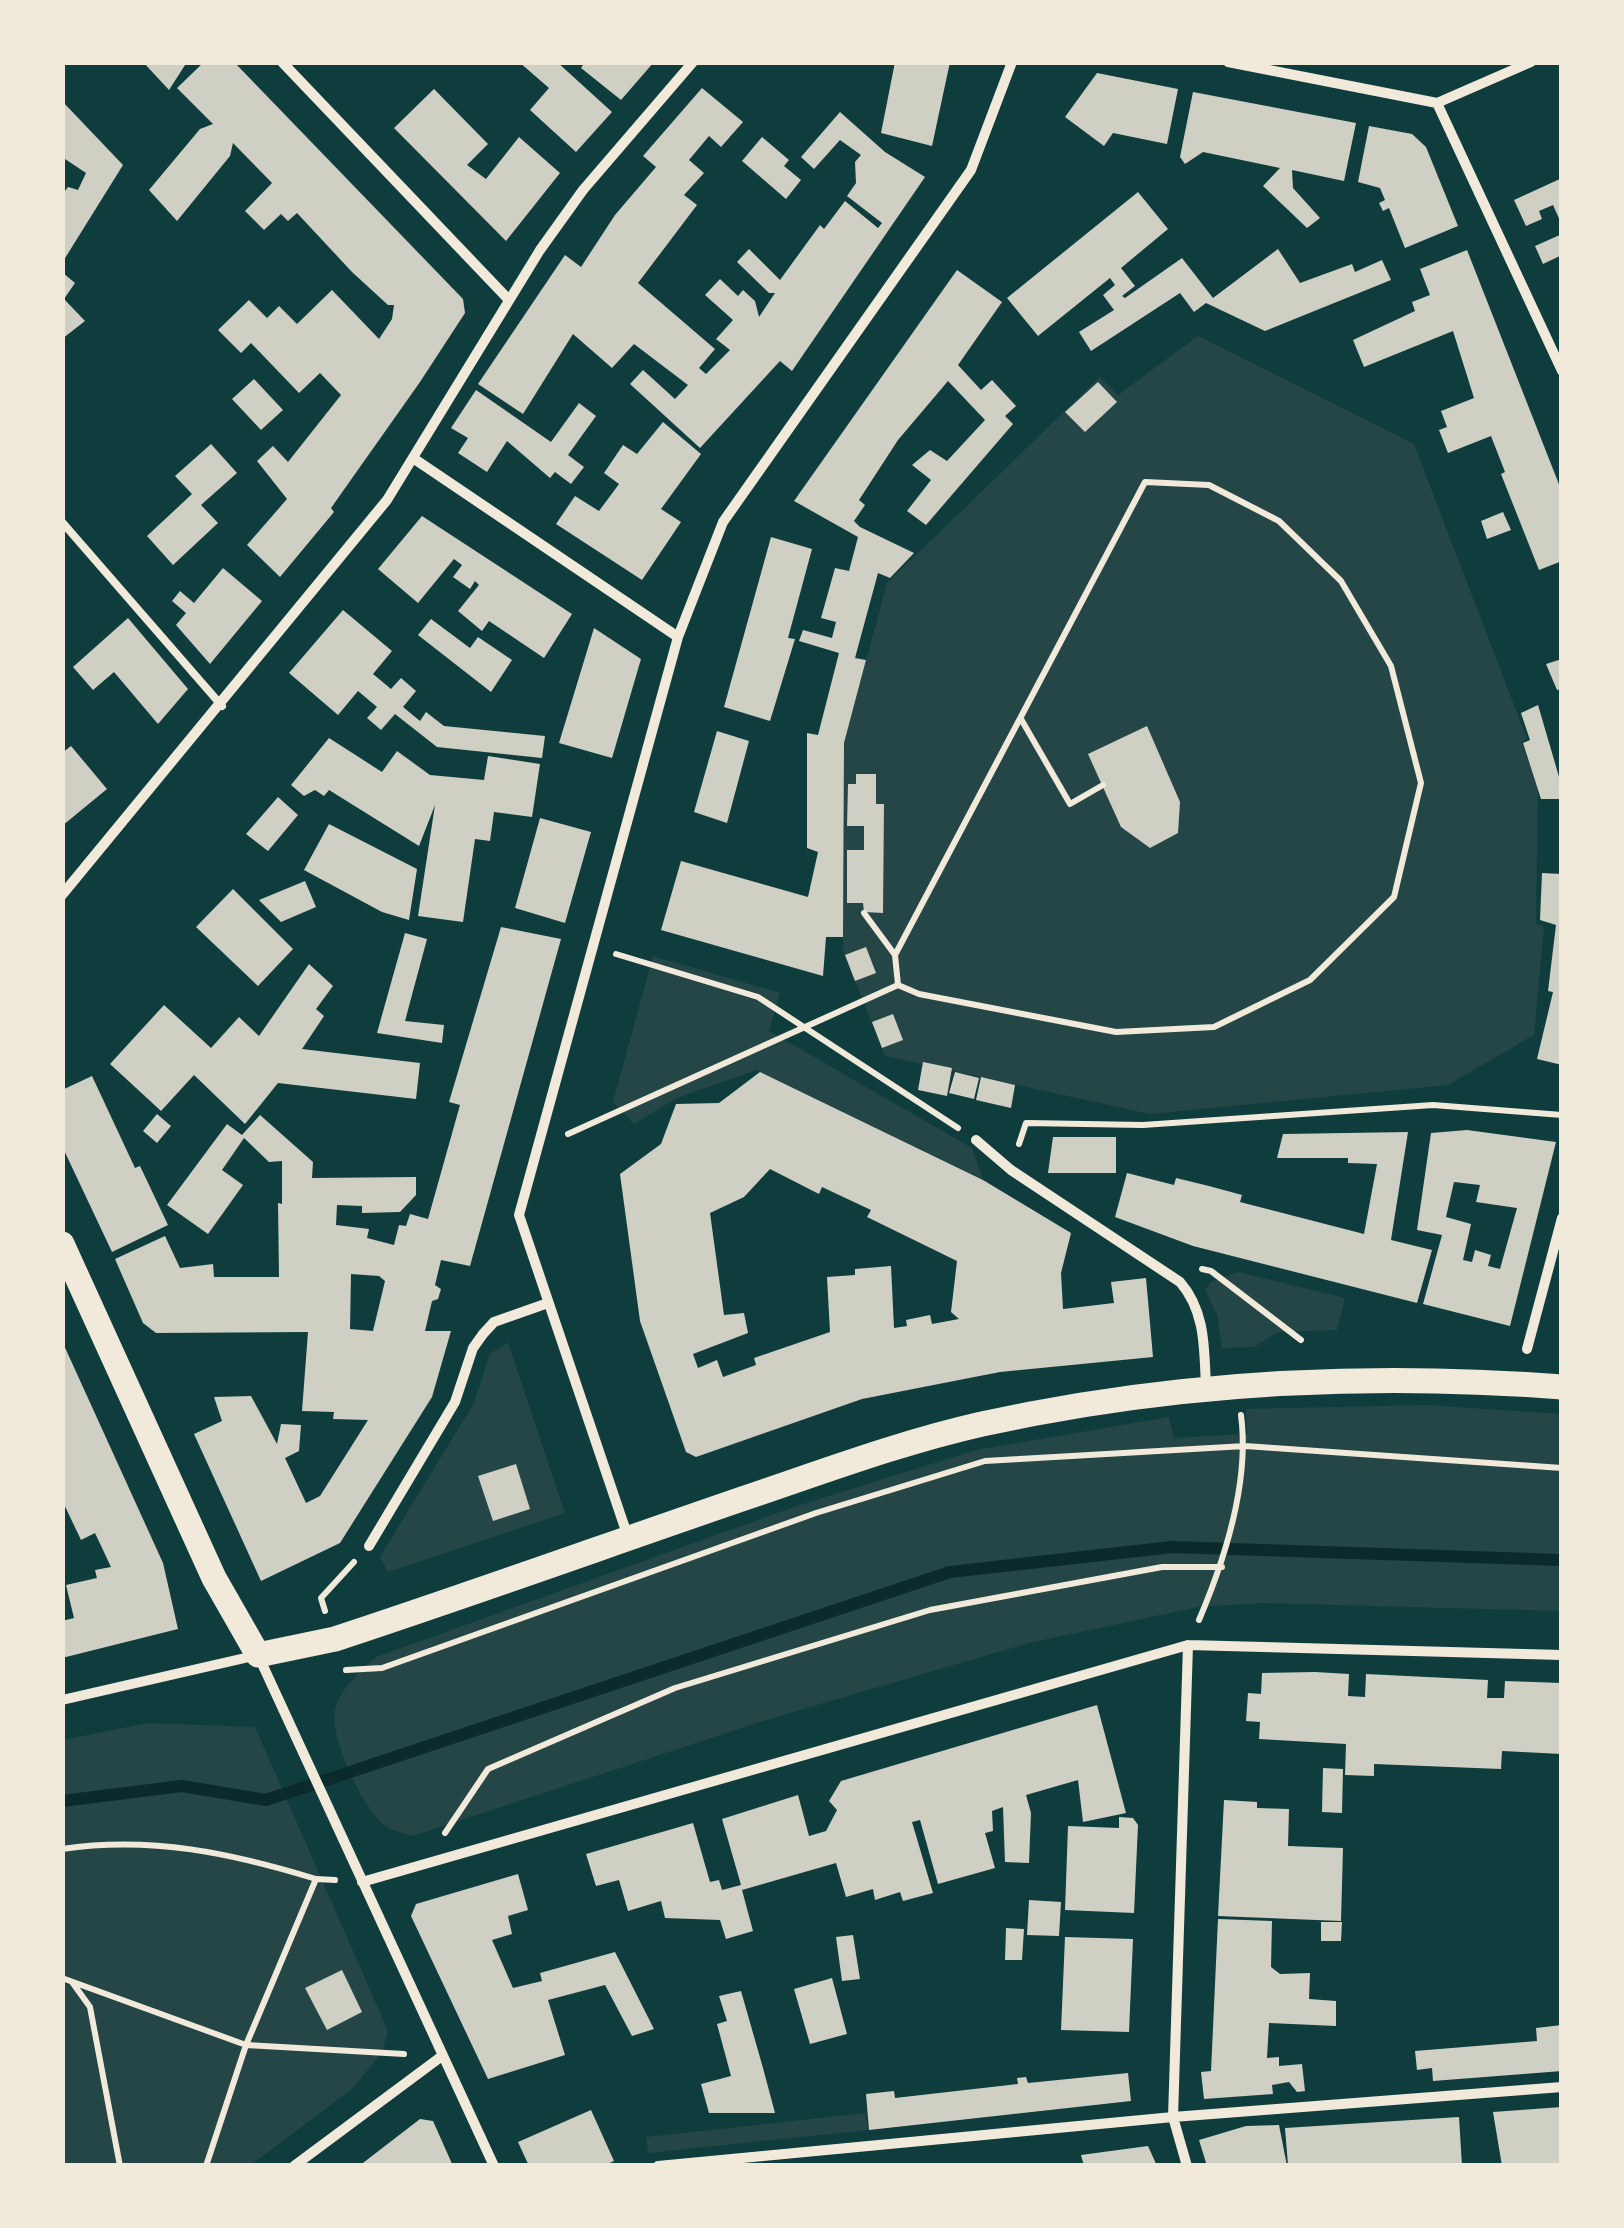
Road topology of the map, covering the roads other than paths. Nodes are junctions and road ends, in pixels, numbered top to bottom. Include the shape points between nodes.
1 (282, 62) edge
2 (693, 62) edge
3 (1012, 62) edge
4 (1228, 62) edge
5 (1531, 62) edge
6 (1438, 103) junction
7 (509, 300) junction
8 (1562, 371) edge
9 (412, 458) junction
10 (62, 522) edge
11 (678, 637) junction
12 (222, 706) junction
13 (62, 895) edge
14 (976, 1140) road end
15 (1562, 1218) edge
16 (62, 1244) edge
17 (548, 1303) junction
18 (1527, 1349) dead end
19 (1562, 1387) edge
20 (1206, 1388) junction
21 (629, 1538) junction
22 (369, 1546) dead end
23 (1188, 1644) junction
24 (1562, 1654) edge
25 (258, 1655) junction
26 (62, 1700) edge
27 (362, 1882) junction
28 (442, 2056) junction
29 (1562, 2087) edge
30 (1172, 2117) junction
31 (294, 2166) edge
32 (494, 2166) edge
33 (658, 2166) edge
34 (1187, 2166) edge

1 - 7 street
2 - 7 street via 584,190
3 - 11 street via 971,170 723,522
4 - 6 street
5 - 6 street
6 - 8 street
7 - 9 street
9 - 11 street
9 - 12 street via 387,500
10 - 12 lane
11 - 17 street via 518,1215
12 - 13 street
14 - 20 street via 1194,1298
15 - 18 street
16 - 25 main road via 214,1578
17 - 21 street
17 - 22 street via 494,1322 483,1334 455,1402
19 - 20 main road via 1348,1380
20 - 21 main road via 978,1425
21 - 25 main road via 335,1639
23 - 24 street
23 - 27 street
23 - 30 street
25 - 26 street
25 - 27 street
27 - 28 street
28 - 31 street
28 - 32 street
29 - 30 street
30 - 33 street
30 - 34 street

